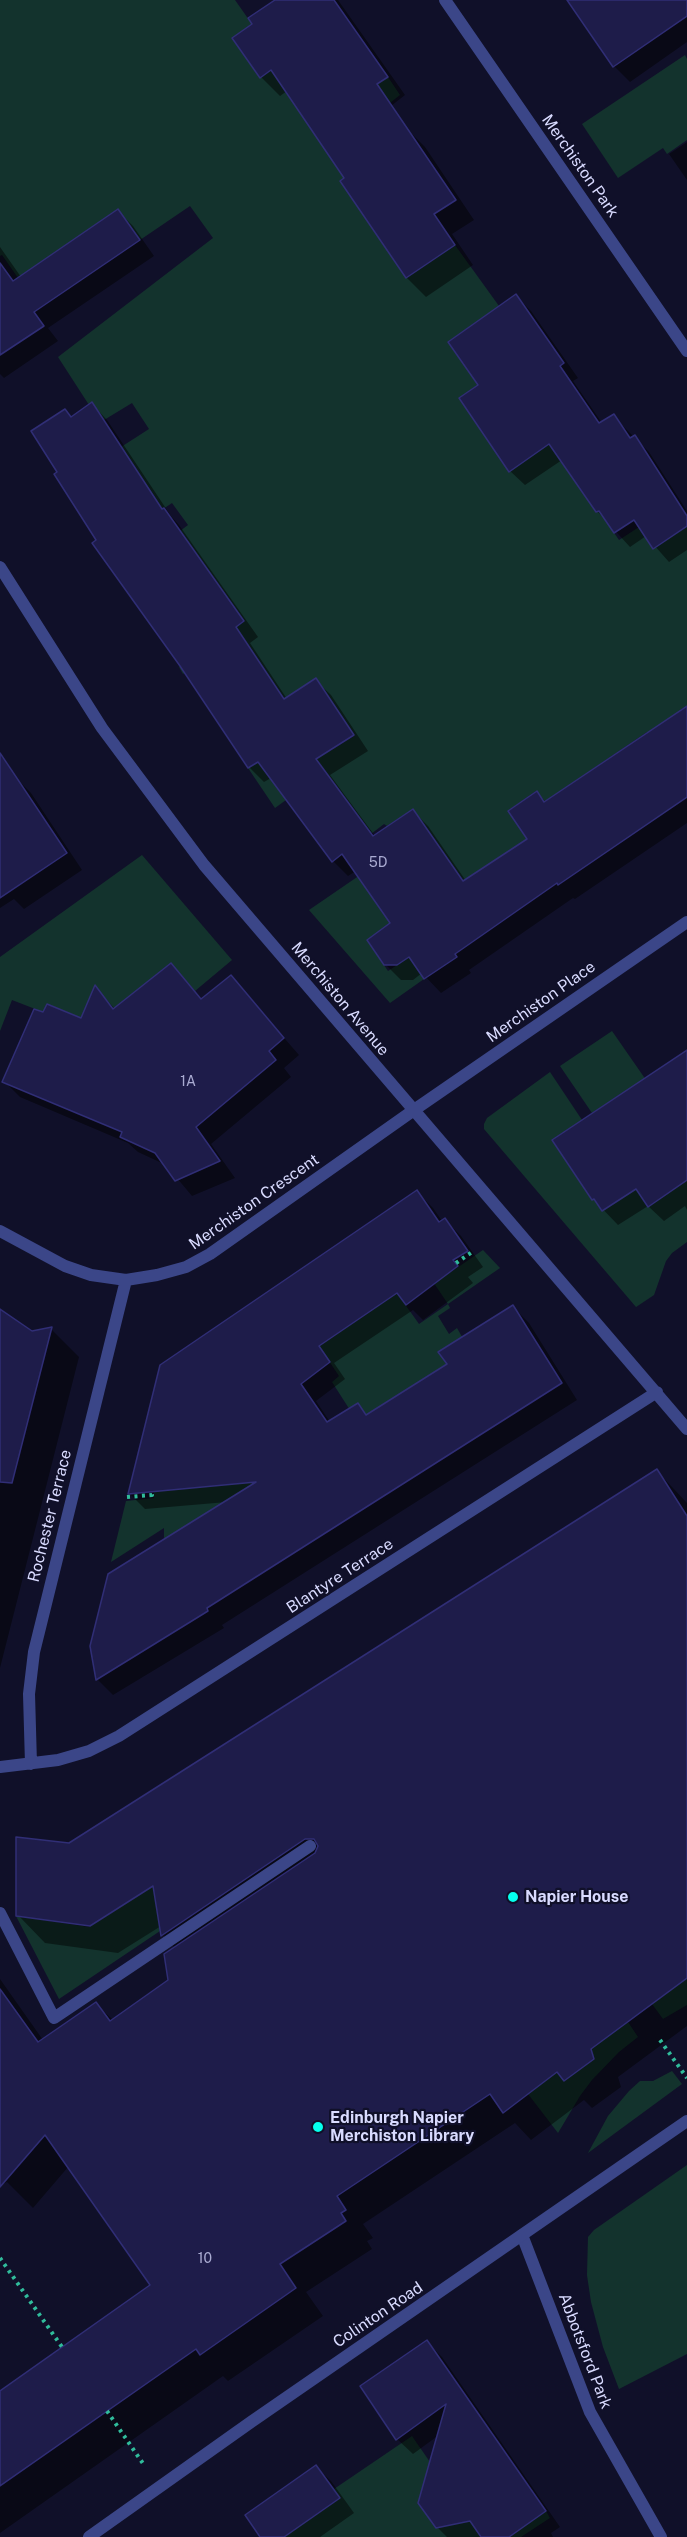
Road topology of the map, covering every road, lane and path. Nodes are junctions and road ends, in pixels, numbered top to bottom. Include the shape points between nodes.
1 (445, 0) edge
2 (687, 351) edge
3 (0, 567) edge
4 (687, 922) edge
5 (414, 1110) junction
6 (0, 1231) edge
7 (472, 1252) dead end
8 (456, 1263) dead end
9 (126, 1280) junction
10 (657, 1392) junction
11 (687, 1429) edge
12 (151, 1491) dead end
13 (127, 1497) dead end
14 (31, 1764) junction
15 (0, 1767) edge
16 (310, 1846) dead end
17 (0, 1913) edge
18 (660, 2040) dead end
19 (687, 2078) edge
20 (687, 2121) edge
21 (522, 2235) junction
22 (0, 2258) edge
23 (62, 2347) dead end
24 (107, 2411) dead end
25 (160, 2488) junction
26 (89, 2537) edge
27 (662, 2537) edge

1 - 2 street, Merchiston Park
3 - 5 street, Merchiston Avenue via 102,728 153,800
4 - 5 street, Merchiston Place
5 - 9 street, Merchiston Crescent via 198,1261 171,1272
5 - 10 street, Merchiston Avenue
6 - 9 street, Merchiston Crescent via 65,1266
7 - 8 path
9 - 14 street, Rochester Terrace via 34,1652 29,1694
10 - 11 street, Merchiston Avenue
10 - 14 street, Blantyre Terrace via 119,1736 89,1751
12 - 13 path via 152,1495
14 - 15 street, Blantyre Terrace
16 - 17 street via 54,2018
18 - 19 path
20 - 21 street, Colinton Road
21 - 25 street, Colinton Road
21 - 27 street, Abbotsford Park via 590,2412
22 - 23 path
24 - 25 path
25 - 26 street, Colinton Road

